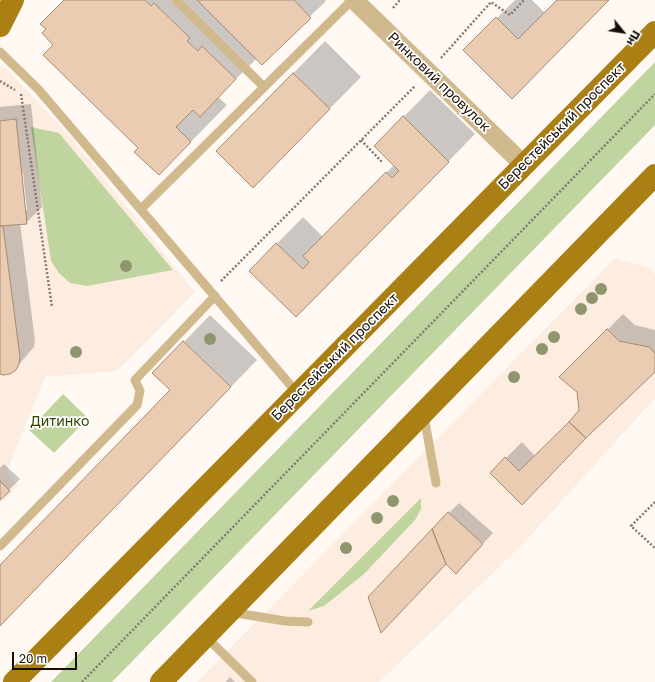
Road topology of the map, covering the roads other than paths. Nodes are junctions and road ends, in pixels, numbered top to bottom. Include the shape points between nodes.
1 (13, 0) edge
2 (176, 0) edge
3 (353, 0) edge
4 (0, 26) edge
5 (655, 32) edge
6 (0, 52) edge
7 (264, 87) junction
8 (524, 165) junction
9 (655, 174) edge
10 (141, 209) junction
11 (213, 294) junction
12 (298, 394) junction
13 (424, 412) junction
14 (436, 483) dead end
15 (0, 546) edge
16 (229, 612) junction
17 (308, 622) dead end
18 (205, 636) junction
19 (14, 682) edge
20 (161, 682) edge
21 (252, 682) edge

1 - 4 main road
2 - 7 lane
3 - 7 lane
3 - 8 street, Ринковий провулок
5 - 8 main road, Берестейський проспект
6 - 10 lane via 28,78
7 - 10 lane
8 - 12 main road, Берестейський проспект
9 - 13 main road
10 - 11 lane
11 - 12 lane
11 - 15 lane via 135,380 140,391 137,405
12 - 19 main road, Берестейський проспект
13 - 14 lane
13 - 16 main road
16 - 17 lane
16 - 18 main road
18 - 20 main road
18 - 21 lane

